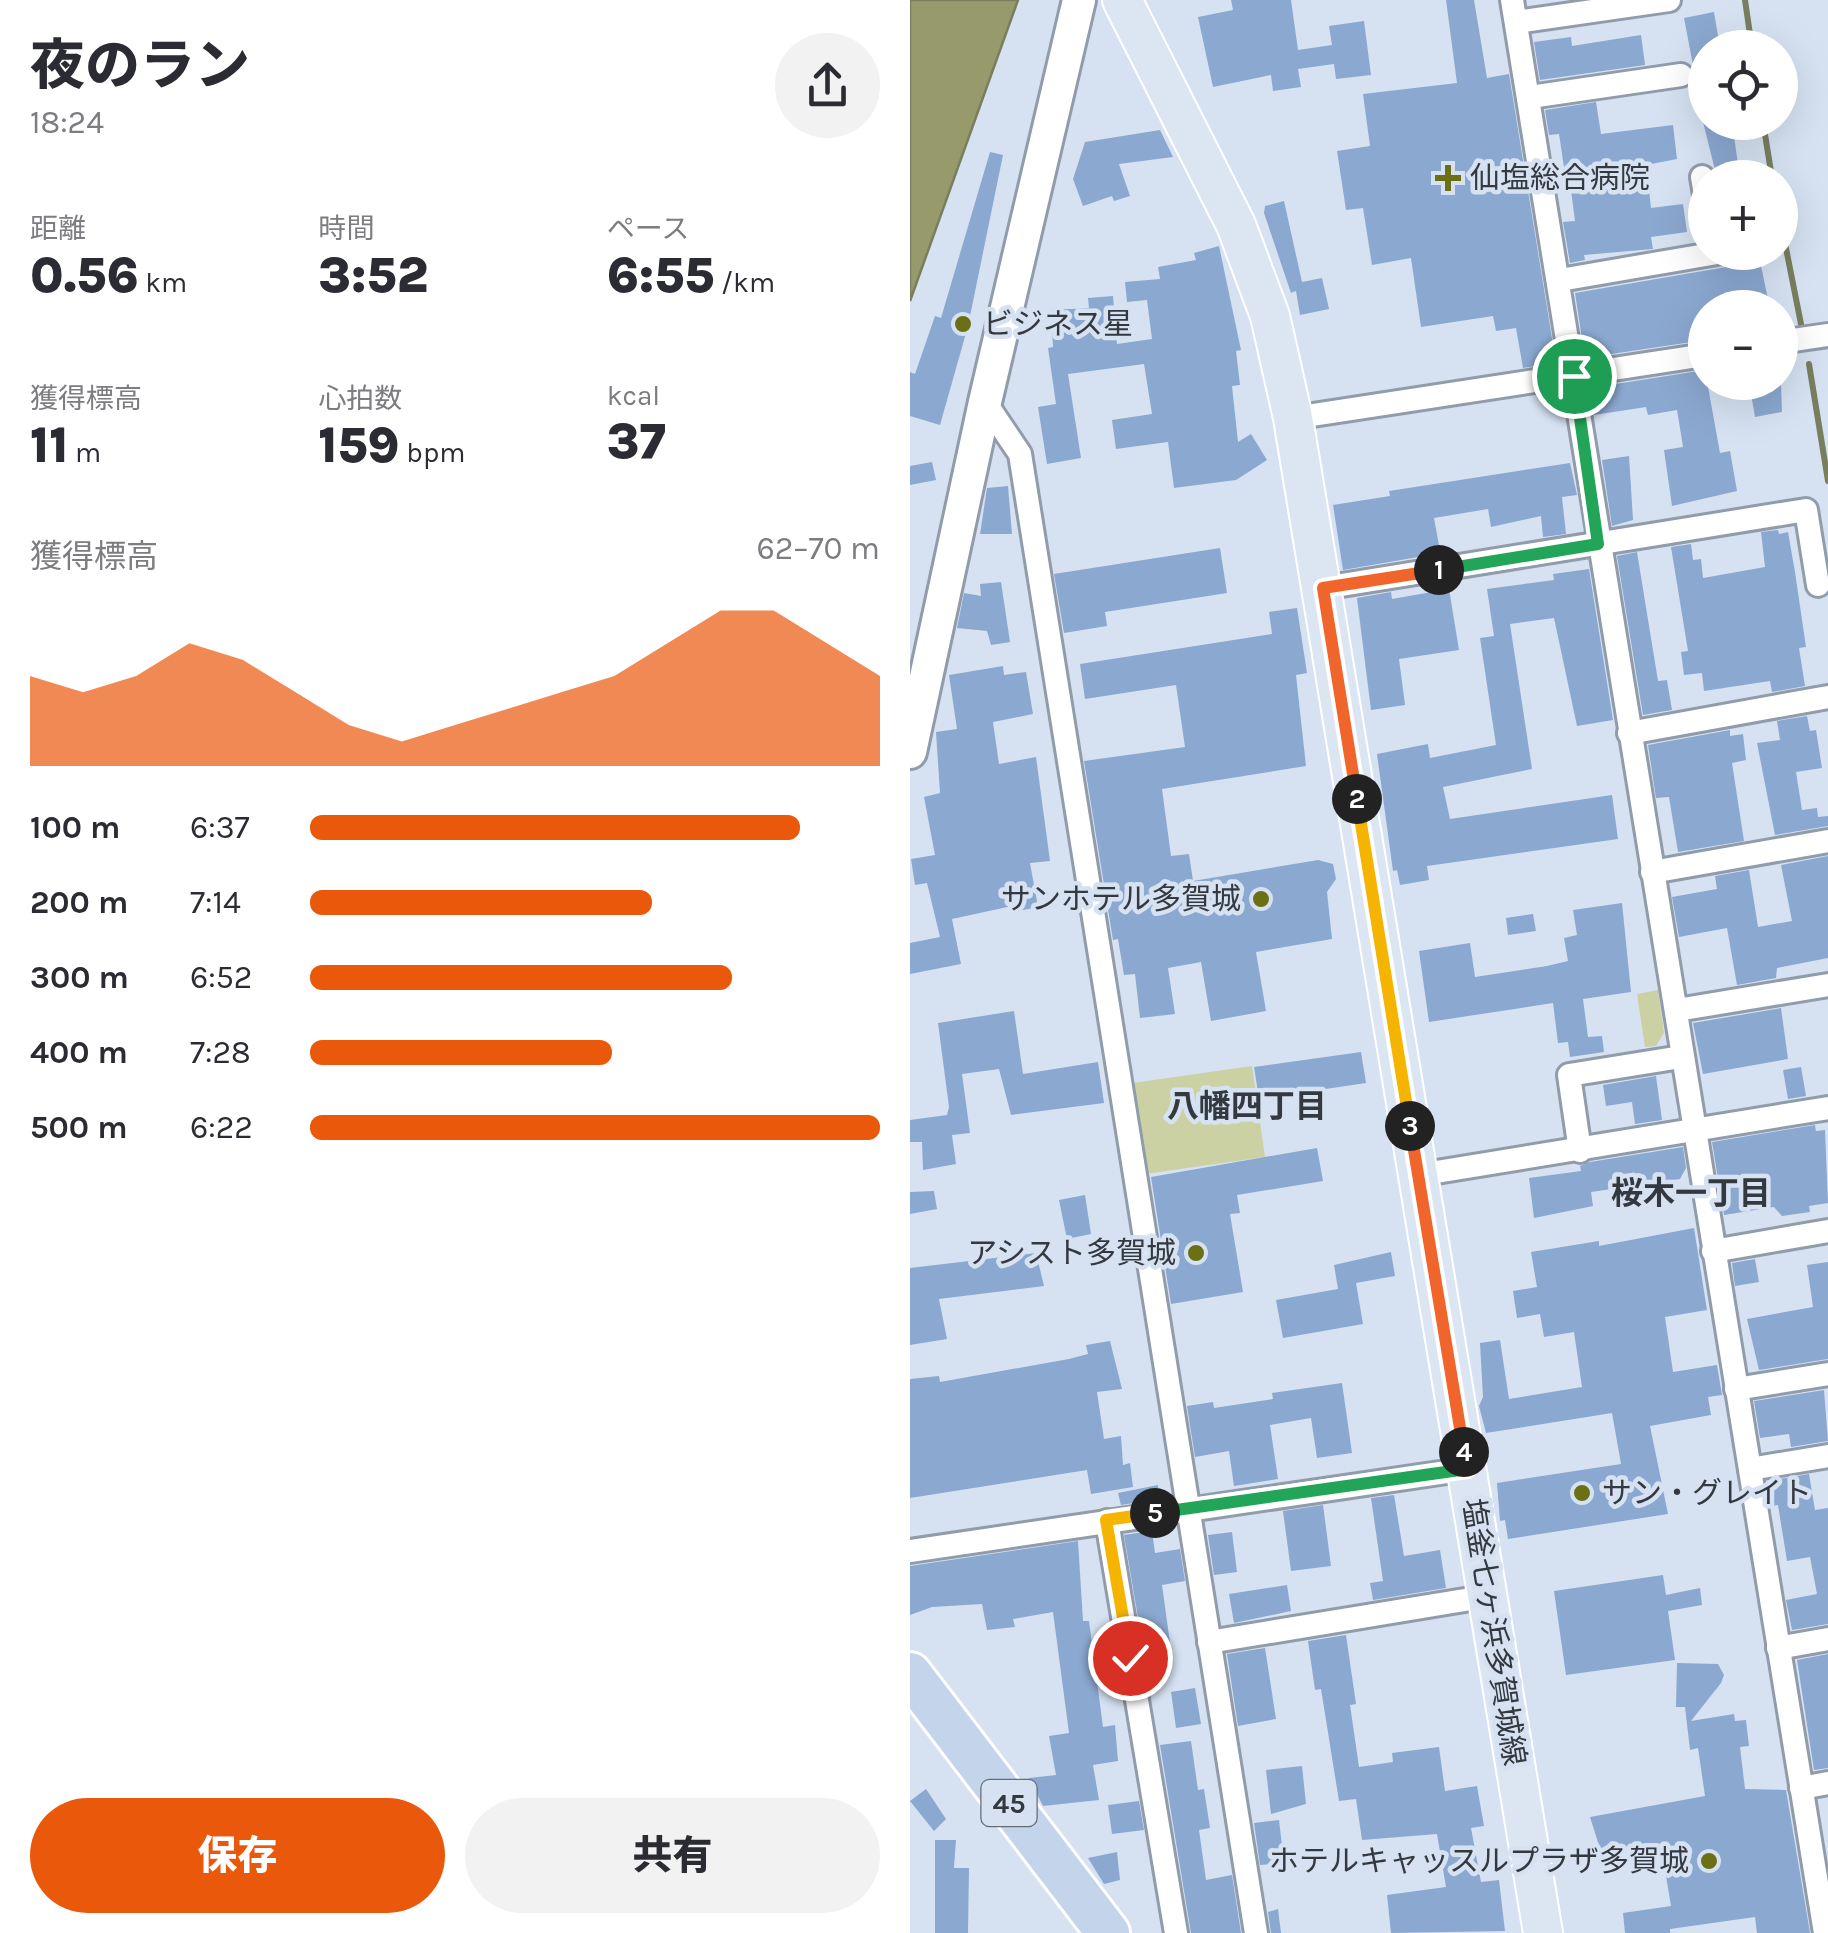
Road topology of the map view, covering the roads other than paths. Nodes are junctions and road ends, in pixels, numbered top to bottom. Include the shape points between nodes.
1 (1078, 0) edge
2 (1122, 0) edge
3 (1669, 0) edge
4 (1514, 11) edge
5 (1681, 75) dead end
6 (1530, 97) junction
7 (1688, 258) edge
8 (1560, 280) junction
9 (1828, 334) edge
10 (1798, 339) edge
11 (1688, 357) edge
12 (1574, 376) junction
13 (985, 402) junction
14 (1293, 418) junction
15 (1598, 544) junction
16 (1818, 585) dead end
17 (1323, 588) junction
18 (1828, 697) edge
19 (1629, 733) junction
20 (910, 752) edge
21 (1828, 842) edge
22 (1652, 872) junction
23 (1828, 985) edge
24 (1676, 1010) junction
25 (1681, 1057) junction
26 (1828, 1108) edge
27 (1694, 1132) junction
28 (1580, 1150) junction
29 (1418, 1175) junction
30 (1828, 1232) edge
31 (1713, 1250) junction
32 (1828, 1374) edge
33 (1736, 1389) junction
34 (1828, 1456) edge
35 (1467, 1469) junction
36 (1750, 1469) junction
37 (1187, 1508) junction
38 (1106, 1520) junction
39 (910, 1551) edge
40 (1489, 1596) junction
41 (1828, 1639) edge
42 (1209, 1642) junction
43 (1778, 1648) junction
44 (910, 1674) edge
45 (910, 1720) edge
46 (1828, 1783) edge
47 (1801, 1788) junction
48 (1071, 1933) edge
49 (1108, 1933) edge
50 (1176, 1933) edge
51 (1256, 1933) edge
52 (1542, 1933) edge
53 (1825, 1933) edge

1 - 13 street
2 - 14 main road, 塩釜七ヶ浜多賀城線 via 1236,225 1270,316
3 - 4 street
4 - 6 street
5 - 6 street
6 - 8 street
7 - 8 street
8 - 12 street
9 - 10 street
11 - 12 street
12 - 14 street
12 - 15 street
13 - 20 street
13 - 37 street via 1020,454
14 - 17 main road, 塩釜七ヶ浜多賀城線
15 - 16 street via 1806,510
15 - 17 street
15 - 19 street
17 - 29 main road, 塩釜七ヶ浜多賀城線
18 - 19 street
19 - 22 street
21 - 22 street
22 - 24 street
23 - 24 street
24 - 25 street
25 - 27 street
25 - 28 street via 1569,1074
26 - 27 street
27 - 28 street
27 - 31 street
28 - 29 street
29 - 35 main road, 塩釜七ヶ浜多賀城線
30 - 31 street
31 - 33 street
32 - 33 street
33 - 36 street
34 - 36 street
35 - 37 street
35 - 40 main road, 塩釜七ヶ浜多賀城線
36 - 43 street
37 - 38 street
37 - 42 street
38 - 39 street
38 - 50 street
40 - 42 street
40 - 52 main road, 塩釜七ヶ浜多賀城線
41 - 43 street
42 - 51 street
43 - 47 street
44 - 49 highway, 45
45 - 48 highway, 45
46 - 47 street
47 - 53 street

